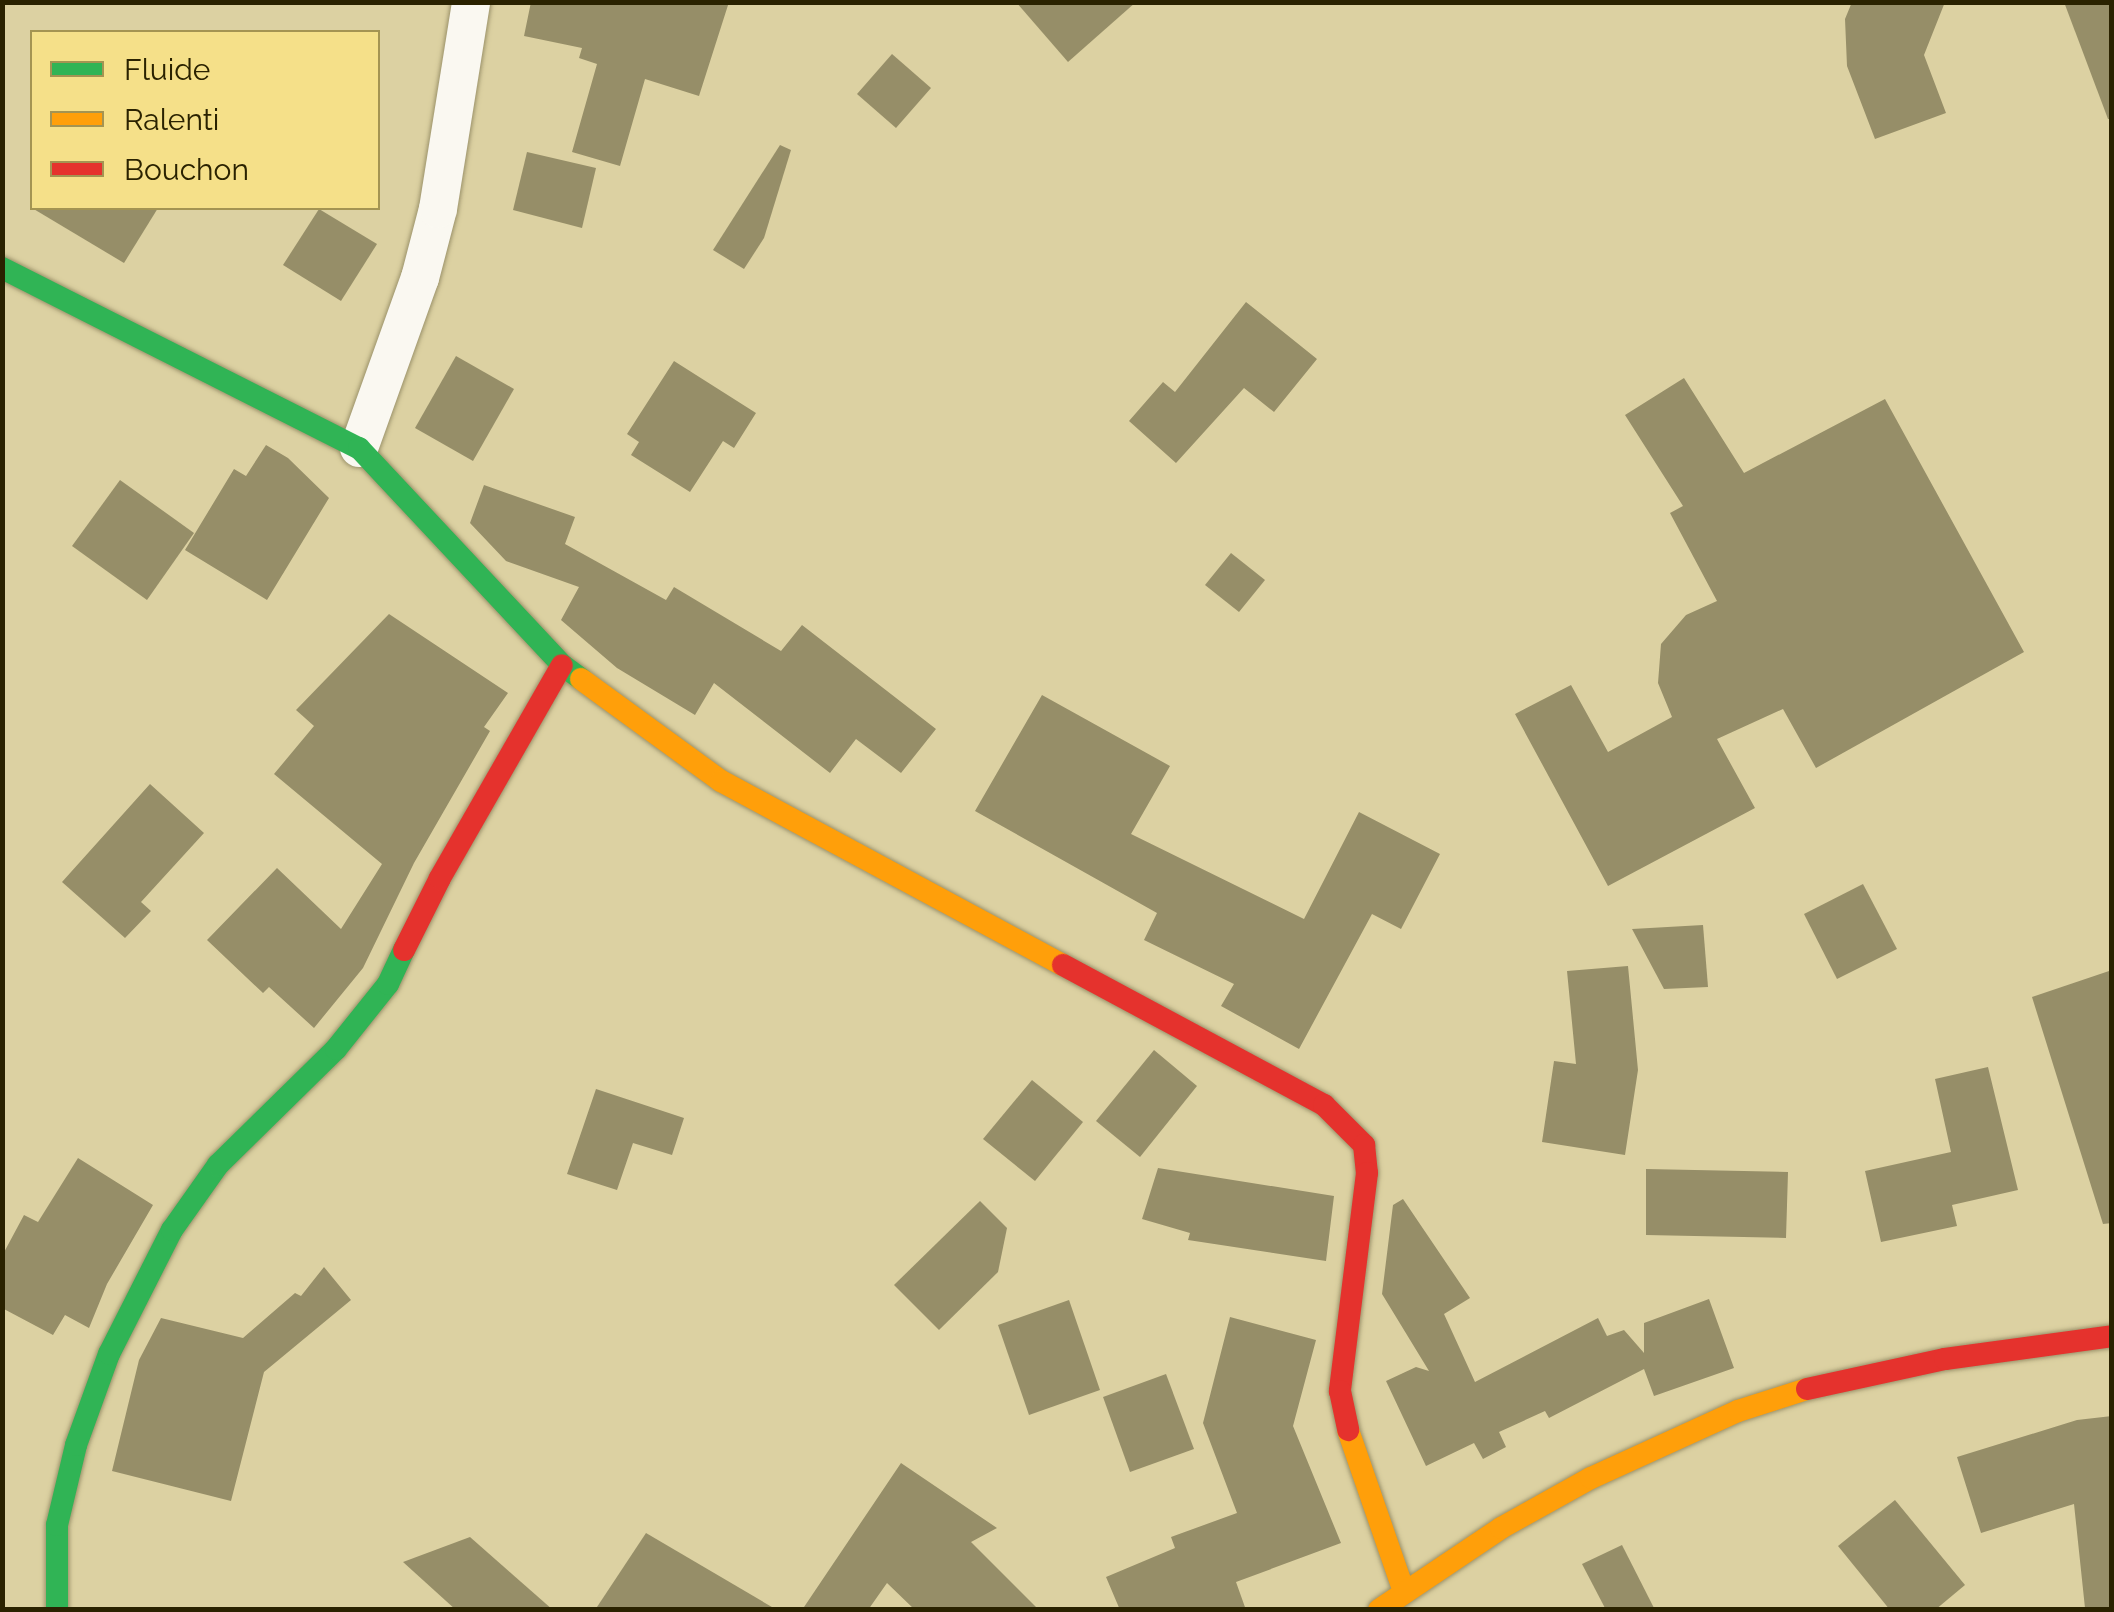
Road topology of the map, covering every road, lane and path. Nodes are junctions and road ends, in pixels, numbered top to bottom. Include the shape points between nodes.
1 (472, 2) edge
2 (2, 268) edge
3 (359, 448) junction
4 (562, 665) junction
5 (2112, 1336) edge
6 (1404, 1592) junction
7 (57, 1610) edge
8 (1379, 1610) edge

1 - 3 street via 429,244
2 - 3 street
3 - 4 street
4 - 6 street via 720,782 1324,1104 1348,1125 1364,1145 1367,1173 1340,1391
4 - 7 street via 440,878 388,984 336,1049 218,1165 172,1230 109,1354 76,1444 57,1525
5 - 6 street via 1946,1359 1738,1411 1591,1478
6 - 8 street

